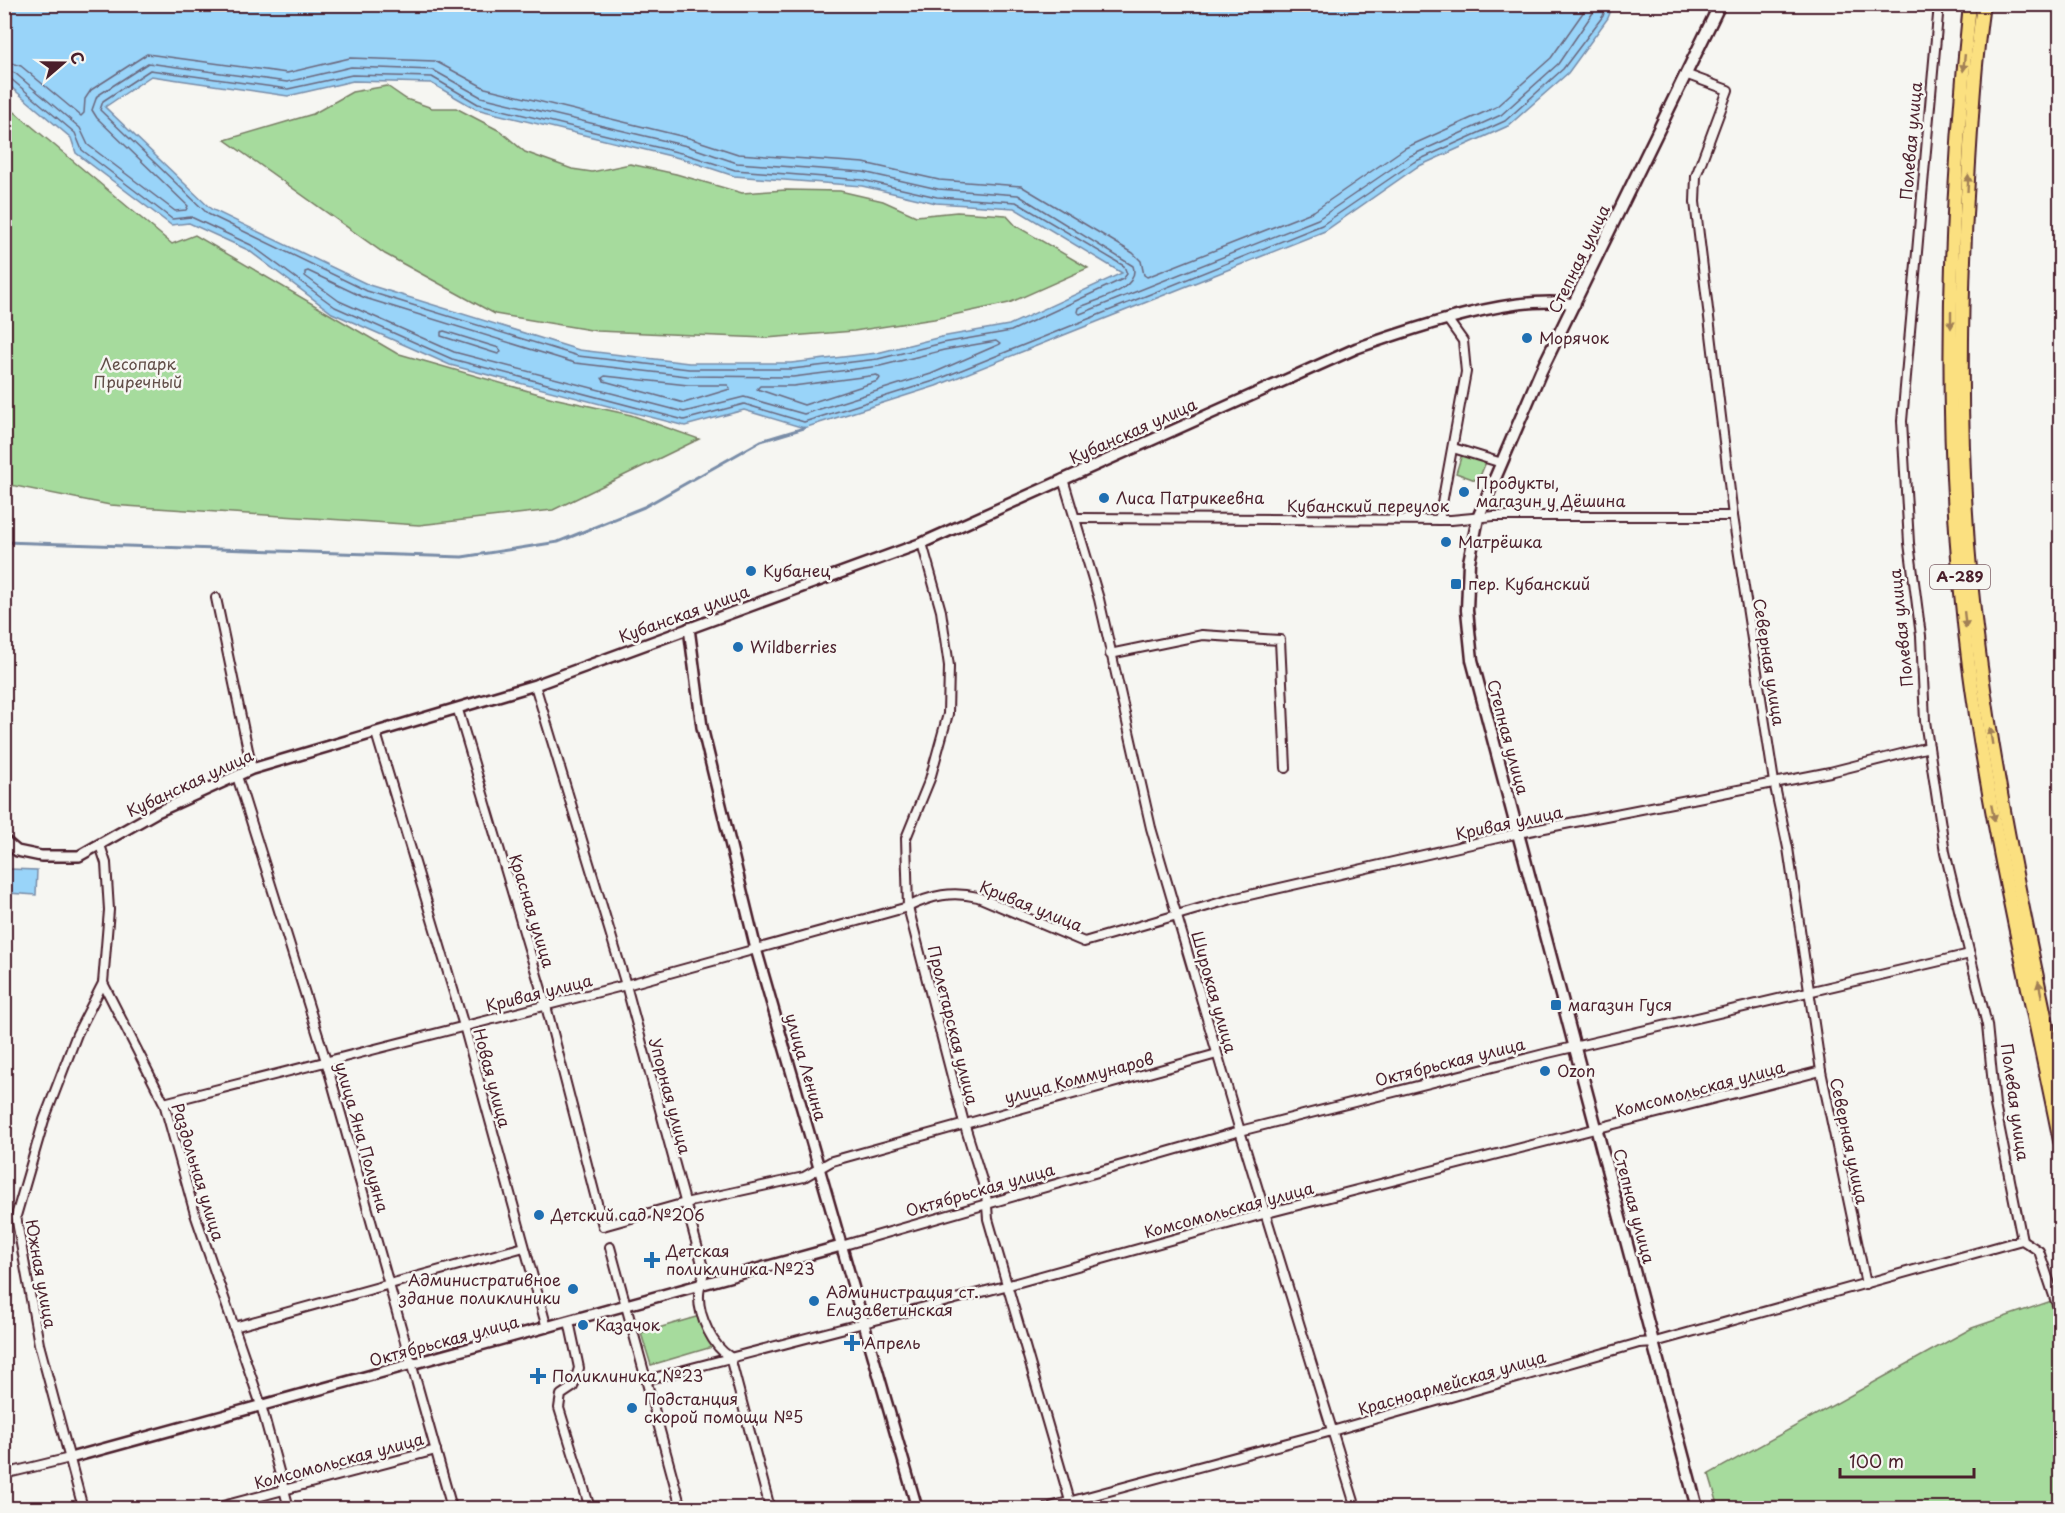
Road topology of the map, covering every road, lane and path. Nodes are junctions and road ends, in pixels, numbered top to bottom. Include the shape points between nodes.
1 (1720, 4) edge
2 (1939, 4) edge
3 (1970, 4) edge
4 (1983, 4) edge
5 (1685, 74) junction
6 (1575, 304) junction
7 (1448, 320) junction
8 (1453, 448) junction
9 (1502, 463) junction
10 (1063, 479) junction
11 (1733, 516) junction
12 (1075, 518) junction
13 (1478, 518) junction
14 (1439, 520) junction
15 (922, 543) junction
16 (216, 598) dead end
17 (689, 628) junction
18 (1110, 654) junction
19 (535, 685) junction
20 (458, 710) junction
21 (376, 733) junction
22 (1929, 747) junction
23 (1286, 768) dead end
24 (252, 769) junction
25 (237, 776) junction
26 (1774, 782) junction
27 (1519, 833) junction
28 (4, 840) edge
29 (100, 845) junction
30 (908, 907) junction
31 (1178, 915) junction
32 (756, 949) junction
33 (1970, 954) junction
34 (103, 983) junction
35 (626, 985) junction
36 (1809, 991) junction
37 (546, 1006) junction
38 (464, 1026) junction
39 (1574, 1047) junction
40 (1217, 1054) junction
41 (326, 1061) junction
42 (1821, 1071) junction
43 (2061, 1087) edge
44 (164, 1103) junction
45 (964, 1123) junction
46 (1598, 1129) junction
47 (1240, 1131) junction
48 (2061, 1141) edge
49 (820, 1169) junction
50 (685, 1203) junction
51 (986, 1204) junction
52 (1267, 1213) junction
53 (603, 1226) joint
54 (2022, 1240) junction
55 (842, 1246) junction
56 (524, 1247) junction
57 (610, 1247) dead end
58 (702, 1282) junction
59 (1866, 1284) junction
60 (389, 1285) junction
61 (1009, 1285) junction
62 (628, 1305) junction
63 (2061, 1314) edge
64 (569, 1321) junction
65 (864, 1322) junction
66 (234, 1327) junction
67 (547, 1328) junction
68 (1655, 1342) junction
69 (730, 1358) junction
70 (412, 1366) junction
71 (646, 1380) junction
72 (261, 1405) junction
73 (1332, 1431) junction
74 (436, 1450) junction
75 (70, 1458) junction
76 (4, 1474) edge
77 (284, 1488) junction
78 (1071, 1505) edge
79 (83, 1509) edge
80 (215, 1509) edge
81 (289, 1509) edge
82 (452, 1509) edge
83 (590, 1509) edge
84 (681, 1509) edge
85 (770, 1509) edge
86 (917, 1509) edge
87 (1046, 1509) edge
88 (1356, 1509) edge
89 (1697, 1509) edge

1 - 5 main road, Степная улица
2 - 22 street, Полевая улица via 1902,421 1909,543
3 -> 48 highway, Полевая улица / А-289 via 1961,95 1951,314 1951,432 1957,548 1986,779
43 -> 4 highway, А-289 via 1997,777 1968,546 1962,434 1962,313 1973,96
5 - 6 main road, Степная улица
5 - 11 street, Северная улица via 1728,90 1696,176 1695,202
6 - 7 street, Кубанская улица via 1534,302
6 - 9 main road, Степная улица
7 - 8 street via 1462,341 1466,372
7 - 10 street, Кубанская улица via 1357,348
8 - 9 street
8 - 14 street
9 - 13 main road, Степная улица
10 - 12 street, Широкая улица
10 - 15 street, Кубанская улица
11 - 13 street, Кубанский переулок
11 - 26 street, Северная улица
12 - 14 street, Кубанский переулок
12 - 18 street, Широкая улица via 1099,599
13 - 14 street, Кубанский переулок
13 - 27 main road, Степная улица via 1467,610 1472,660
15 - 17 street, Кубанская улица
15 - 30 street, Пролетарская улица via 949,666 948,714 930,779 906,838
16 - 24 street
17 - 19 street, Кубанская улица
17 - 32 street, улица Ленина via 702,727
18 - 23 street via 1202,634 1280,640
18 - 31 street, Широкая улица via 1152,828
19 - 20 street, Кубанская улица
19 - 35 street, Упорная улица
20 - 21 street, Кубанская улица
20 - 37 street, Красная улица
21 - 24 street, Кубанская улица
21 - 38 street, Новая улица
22 - 26 street, Кривая улица
22 - 33 street, Полевая улица via 1945,852
24 - 25 street, Кубанская улица
25 - 29 street, Кубанская улица via 155,813
25 - 41 street, улица Яна Полуяна
26 - 27 street, Кривая улица
26 - 36 street, Северная улица
27 - 31 street, Кривая улица
27 - 39 main road, Степная улица
28 - 29 street, Кубанская улица via 17,851 41,856 79,856
29 - 34 street via 106,863 109,910
30 - 31 street, Кривая улица via 945,893 961,893 1084,942
30 - 32 street, Кривая улица
30 - 45 street, Пролетарская улица
31 - 40 street, Широкая улица
32 - 35 street, Кривая улица
32 - 49 street, улица Ленина
33 - 36 street, Октябрьская улица
33 - 54 street, Полевая улица via 1987,1025 1995,1105
34 - 44 street, Раздольная улица
34 - 75 street, Южная улица via 77,1034 44,1120 16,1216 39,1344
35 - 37 street, Кривая улица
35 - 50 street, Упорная улица
36 - 39 street, Октябрьская улица
36 - 42 street, Северная улица
37 - 38 street, Кривая улица
37 - 53 street, Красная улица
38 - 41 street, Кривая улица
38 - 56 street, Новая улица
39 - 46 main road, Степная улица
39 - 47 street, Октябрьская улица
40 - 45 street, улица Коммунаров
40 - 47 street, Широкая улица
41 - 44 street, Кривая улица
41 - 60 street, улица Яна Полуяна
42 - 46 street, Комсомольская улица
42 - 59 street, Северная улица
44 - 66 street, Раздольная улица via 195,1214
45 - 49 street, улица Коммунаров via 832,1161
45 - 51 street, Пролетарская улица
46 - 52 street, Комсомольская улица
46 - 68 main road, Степная улица
47 - 51 street, Октябрьская улица
47 - 52 street, Широкая улица
49 - 50 street, улица Коммунаров via 804,1177
49 - 55 street, улица Ленина
50 - 53 street, улица Коммунаров
50 - 58 street, Упорная улица via 704,1271
51 - 55 street, Октябрьская улица
51 - 61 street, Пролетарская улица
52 - 61 street, Комсомольская улица
52 - 73 street, Широкая улица
54 - 59 street, Красноармейская улица
54 - 63 street via 2039,1251
55 - 58 street, Октябрьская улица
55 - 65 street, улица Ленина
56 - 60 street
56 - 67 street, Новая улица
57 - 62 street
58 - 62 street, Октябрьская улица
58 - 69 street, Упорная улица via 699,1301 712,1341
59 - 68 street, Красноармейская улица
60 - 66 street
60 - 70 street, улица Яна Полуяна
61 - 65 street, Комсомольская улица
61 - 78 street, Пролетарская улица
62 - 64 street, Октябрьская улица
62 - 71 street
64 - 67 street, Октябрьская улица
64 - 83 street via 579,1368 573,1387 561,1395 559,1408
65 - 69 street, Комсомольская улица
65 - 86 street, улица Ленина
66 - 72 street, Раздольная улица
67 - 70 street, Октябрьская улица
68 - 73 street, Красноармейская улица via 1639,1343
68 - 89 main road, Степная улица
69 - 71 street, Комсомольская улица
69 - 85 street, Упорная улица
70 - 72 street, Октябрьская улица
70 - 74 street, улица Яна Полуяна
71 - 84 street
72 - 75 street, Октябрьская улица
72 - 77 street, Раздольная улица
73 - 78 street, Красноармейская улица
73 - 88 street, Широкая улица
74 - 77 street, Комсомольская улица
74 - 82 street, улица Яна Полуяна
75 - 76 street, Октябрьская улица
75 - 79 street, Южная улица
77 - 80 street, Комсомольская улица
77 - 81 street, Раздольная улица
78 - 87 street, Красноармейская улица

